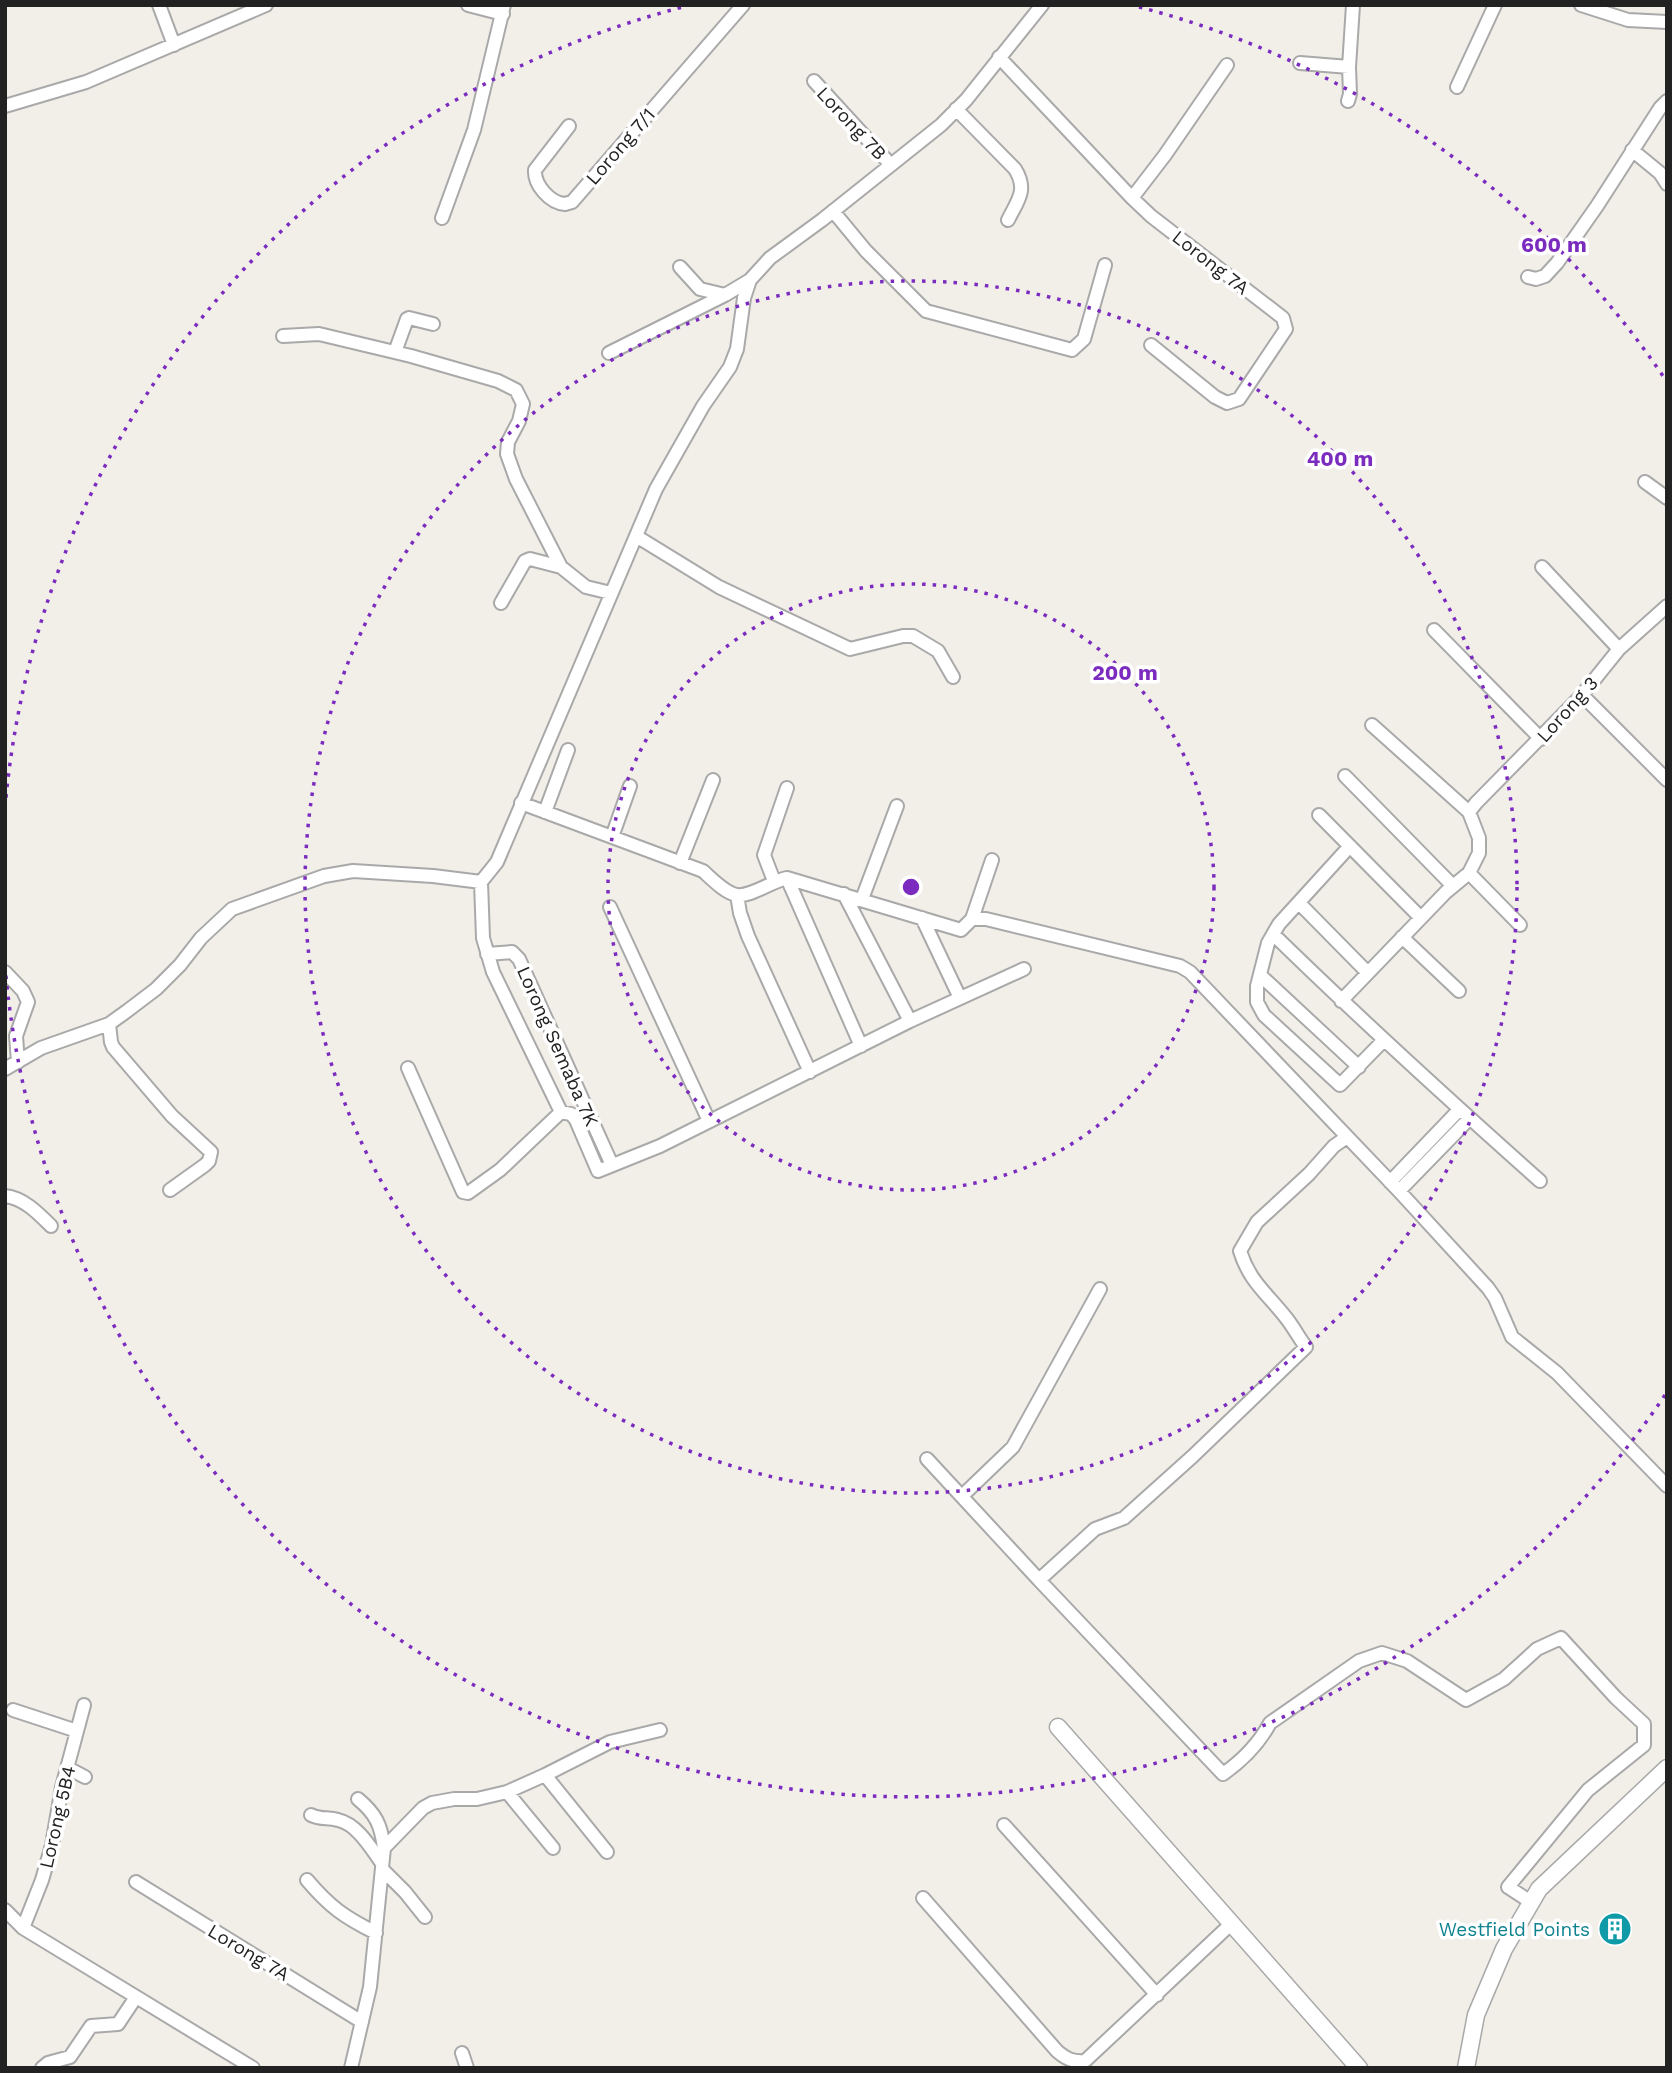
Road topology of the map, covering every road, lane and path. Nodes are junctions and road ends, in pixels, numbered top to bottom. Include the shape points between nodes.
1 (159, 5) edge
2 (266, 5) edge
3 (468, 5) edge
4 (743, 5) edge
5 (1042, 5) edge
6 (1353, 5) edge
7 (1495, 5) edge
8 (1581, 5) edge
9 (503, 10) edge
10 (1667, 22) edge
11 (174, 45) junction
12 (999, 57) junction
13 (1300, 63) dead end
14 (1227, 65) dead end
15 (1349, 67) junction
16 (814, 81) dead end
17 (1457, 87) dead end
18 (1348, 101) dead end
19 (1667, 101) edge
20 (5, 106) edge
21 (956, 109) junction
22 (569, 126) dead end
23 (1632, 150) junction
24 (891, 165) junction
25 (1667, 184) edge
26 (1132, 198) junction
27 (833, 211) junction
28 (442, 218) dead end
29 (1008, 220) dead end
30 (1105, 265) dead end
31 (680, 267) dead end
32 (1528, 277) dead end
33 (750, 280) junction
34 (725, 295) junction
35 (433, 324) dead end
36 (283, 336) dead end
37 (1152, 345) dead end
38 (396, 352) junction
39 (609, 353) dead end
40 (1645, 482) dead end
41 (1667, 498) edge
42 (636, 536) junction
43 (561, 567) junction
44 (1542, 567) dead end
45 (611, 593) junction
46 (502, 603) dead end
47 (1665, 610) edge
48 (1434, 631) dead end
49 (1619, 649) junction
50 (953, 677) dead end
51 (1582, 695) junction
52 (1371, 725) dead end
53 (1541, 739) junction
54 (568, 750) dead end
55 (1345, 776) dead end
56 (713, 780) dead end
57 (1667, 780) edge
58 (630, 786) dead end
59 (787, 788) dead end
60 (521, 803) junction
61 (897, 806) dead end
62 (545, 812) junction
63 (1469, 812) junction
64 (1319, 814) dead end
65 (612, 837) junction
66 (1350, 846) junction
67 (992, 860) dead end
68 (680, 863) junction
69 (1469, 873) junction
70 (781, 880) junction
71 (481, 882) junction
72 (1453, 886) junction
73 (844, 894) junction
74 (737, 895) junction
75 (862, 899) junction
76 (1298, 903) junction
77 (610, 907) dead end
78 (922, 918) junction
79 (1421, 918) junction
80 (972, 919) junction
81 (1520, 925) dead end
82 (1273, 934) junction
83 (1402, 937) junction
84 (487, 954) junction
85 (1024, 969) dead end
86 (5, 972) edge
87 (1368, 973) junction
88 (1260, 975) junction
89 (1459, 991) dead end
90 (960, 998) junction
91 (1341, 1001) junction
92 (910, 1021) junction
93 (109, 1024) junction
94 (1384, 1040) junction
95 (861, 1046) junction
96 (18, 1062) junction
97 (1359, 1067) junction
98 (408, 1068) dead end
99 (5, 1069) edge
100 (810, 1072) junction
101 (561, 1112) junction
102 (1464, 1114) junction
103 (709, 1121) junction
104 (1347, 1137) junction
105 (612, 1165) junction
106 (1540, 1181) dead end
107 (1395, 1186) junction
108 (170, 1189) dead end
109 (5, 1196) edge
110 (51, 1227) dead end
111 (1100, 1289) dead end
112 (927, 1460) dead end
113 (1667, 1486) edge
114 (962, 1496) junction
115 (1039, 1580) junction
116 (84, 1704) dead end
117 (13, 1710) dead end
118 (1058, 1727) dead end
119 (660, 1730) dead end
120 (77, 1731) junction
121 (68, 1768) junction
122 (1667, 1768) edge
123 (545, 1775) junction
124 (85, 1777) dead end
125 (507, 1792) junction
126 (358, 1799) dead end
127 (311, 1815) dead end
128 (1004, 1825) dead end
129 (384, 1848) junction
130 (553, 1848) dead end
131 (607, 1852) dead end
132 (382, 1866) junction
133 (307, 1880) dead end
134 (136, 1882) dead end
135 (923, 1898) dead end
136 (1531, 1902) junction
137 (5, 1910) edge
138 (425, 1917) dead end
139 (1232, 1923) junction
140 (23, 1928) junction
141 (376, 1933) junction
142 (1157, 1994) junction
143 (136, 1997) junction
144 (362, 2022) junction
145 (463, 2053) dead end
146 (42, 2068) edge
147 (253, 2068) edge
148 (351, 2068) edge
149 (467, 2068) edge
150 (1359, 2068) edge
151 (1466, 2068) edge

1 - 11 street
2 - 11 street
3 - 9 street
4 - 22 street, Lorong 7/1 via 572,202 565,204 553,200 534,175
5 - 12 street
6 - 15 street
7 - 17 street
8 - 10 street via 1628,20
9 - 28 street via 474,130
11 - 20 street via 86,82
12 - 21 street
12 - 26 street, Lorong 7A
13 - 15 street
14 - 26 street
15 - 18 street
16 - 24 street, Lorong 7B
19 - 23 street
21 - 24 street
21 - 29 street via 1021,178 1022,190
23 - 25 street
23 - 32 street via 1557,263 1545,276
24 - 27 street
26 - 37 street, Lorong 7A via 1286,323 1239,399 1227,403
27 - 30 street via 926,311 1072,350 1084,339
27 - 33 street via 770,258
31 - 34 street via 700,289
33 - 34 street
33 - 42 street via 730,367 658,485
34 - 39 street
35 - 38 street via 407,319
36 - 38 street via 319,334
38 - 43 street via 516,390 523,404 507,454
40 - 41 street
42 - 45 street
42 - 50 street via 719,587 850,649 913,636 938,651
43 - 45 street via 586,587
43 - 46 street via 524,561
44 - 49 street
45 - 60 street
47 - 49 street, Lorong 3
48 - 53 street
49 - 51 street, Lorong 3
51 - 53 street, Lorong 3
51 - 57 street
52 - 63 street
53 - 63 street, Lorong 3
54 - 62 street
55 - 72 street
56 - 68 street
58 - 65 street
59 - 70 street via 764,855
60 - 62 street
60 - 71 street via 497,862
61 - 75 street
62 - 65 street
63 - 69 street via 1479,838 1479,853
64 - 66 street
65 - 68 street
66 - 76 street
66 - 79 street
67 - 80 street
68 - 74 street
69 - 72 street
69 - 81 street
70 - 73 street
70 - 74 street
70 - 95 street
71 - 84 street
71 - 93 street via 353,871 279,891 232,909 156,989
72 - 79 street
73 - 75 street
73 - 92 street
74 - 100 street via 748,936
75 - 78 street
76 - 82 street
76 - 87 street
77 - 103 street
78 - 80 street via 961,930
78 - 90 street
79 - 83 street
80 - 104 street via 1180,966
82 - 88 street
82 - 91 street
83 - 87 street
83 - 89 street
84 - 101 street
84 - 105 street, Lorong Semaba 7K via 512,952 519,959
85 - 90 street
86 - 96 street via 28,1003 16,1036
87 - 91 street
88 - 97 street
88 - 97 street via 1257,1002 1264,1015 1338,1084 1343,1085
90 - 92 street
91 - 94 street
92 - 95 street
93 - 96 street via 41,1048
93 - 108 street via 113,1047 172,1116 211,1152 209,1161
94 - 97 street
94 - 102 street
95 - 100 street
96 - 99 street
98 - 101 street via 463,1192 500,1170
100 - 103 street
101 - 105 street via 576,1120 598,1171
102 - 106 street
102 - 107 street
103 - 105 street
104 - 107 street
104 - 115 street via 1257,1222 1240,1251 1245,1269 1306,1347 1124,1518 1095,1530
107 - 113 street via 1488,1288 1512,1337 1556,1373
109 - 110 street via 37,1212
111 - 114 street via 1013,1447
112 - 114 street
114 - 115 street
115 - 136 street via 1223,1774 1242,1760 1270,1723 1359,1661 1382,1653 1407,1661 1466,1700 1504,1679 1537,1649 1561,1638 1644,1724 1644,1745 1588,1790 1508,1887
116 - 120 street, Lorong 5B4
117 - 120 street
118 - 139 street
119 - 123 street via 610,1742
120 - 121 street, Lorong 5B4
121 - 124 street
121 - 140 street, Lorong 5B4 via 52,1845
122 - 136 street via 1539,1889
123 - 125 street
123 - 131 street
125 - 129 street via 432,1803
125 - 130 street
126 - 129 street via 381,1828
127 - 132 street via 349,1824
128 - 142 street
129 - 132 street
132 - 138 street
132 - 141 street
133 - 141 street via 347,1919
134 - 144 street, Lorong 7A
135 - 142 street via 1056,2051 1072,2061 1085,2061
136 - 151 street via 1504,1949 1476,2015
137 - 140 street
139 - 142 street
139 - 150 street
140 - 143 street
141 - 144 street
143 - 146 street via 117,2024 91,2026 70,2057
143 - 147 street
144 - 148 street
145 - 149 street

